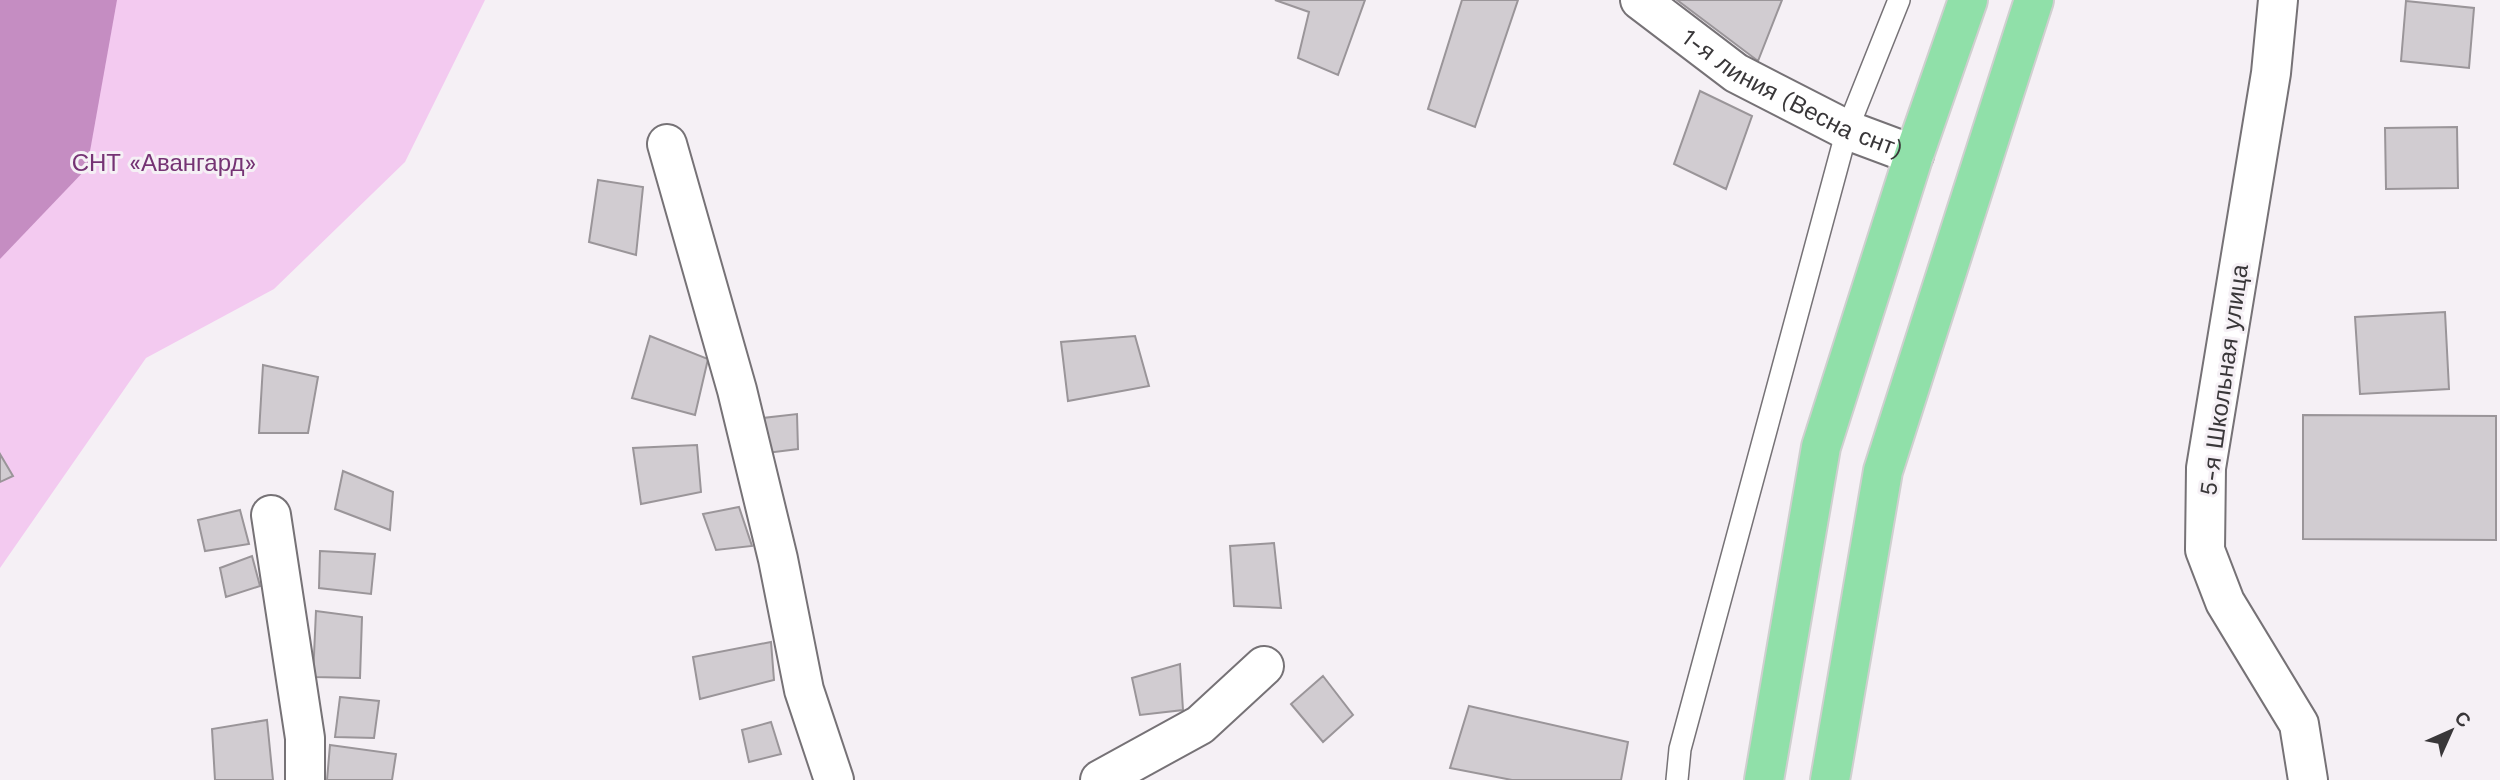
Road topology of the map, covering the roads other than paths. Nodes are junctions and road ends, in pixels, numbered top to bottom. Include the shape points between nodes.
1 (1640, 0) edge
2 (1899, 0) edge
3 (1968, 0) edge
4 (2034, 0) edge
5 (2278, 0) edge
6 (1847, 130) junction
7 (667, 144) dead end
8 (1914, 155) junction
9 (271, 515) dead end
10 (1264, 666) dead end
11 (305, 780) edge
12 (834, 780) edge
13 (1100, 780) edge
14 (1677, 780) edge
15 (1764, 780) edge
16 (1830, 780) edge
17 (2308, 780) edge

1 - 6 street, 1-я линия (Весна снт) via 1736,73
2 - 6 lane
3 - 8 main road
4 - 16 main road via 1883,471
5 - 17 street, 5-я Школьная улица via 2271,73 2206,468 2205,550 2225,602 2299,724
6 - 8 street, 1-я линия (Весна снт)
6 - 14 lane via 1684,735
7 - 12 street via 737,390 804,690
8 - 15 main road via 1821,447
9 - 11 street via 305,738
10 - 13 street via 1200,725

